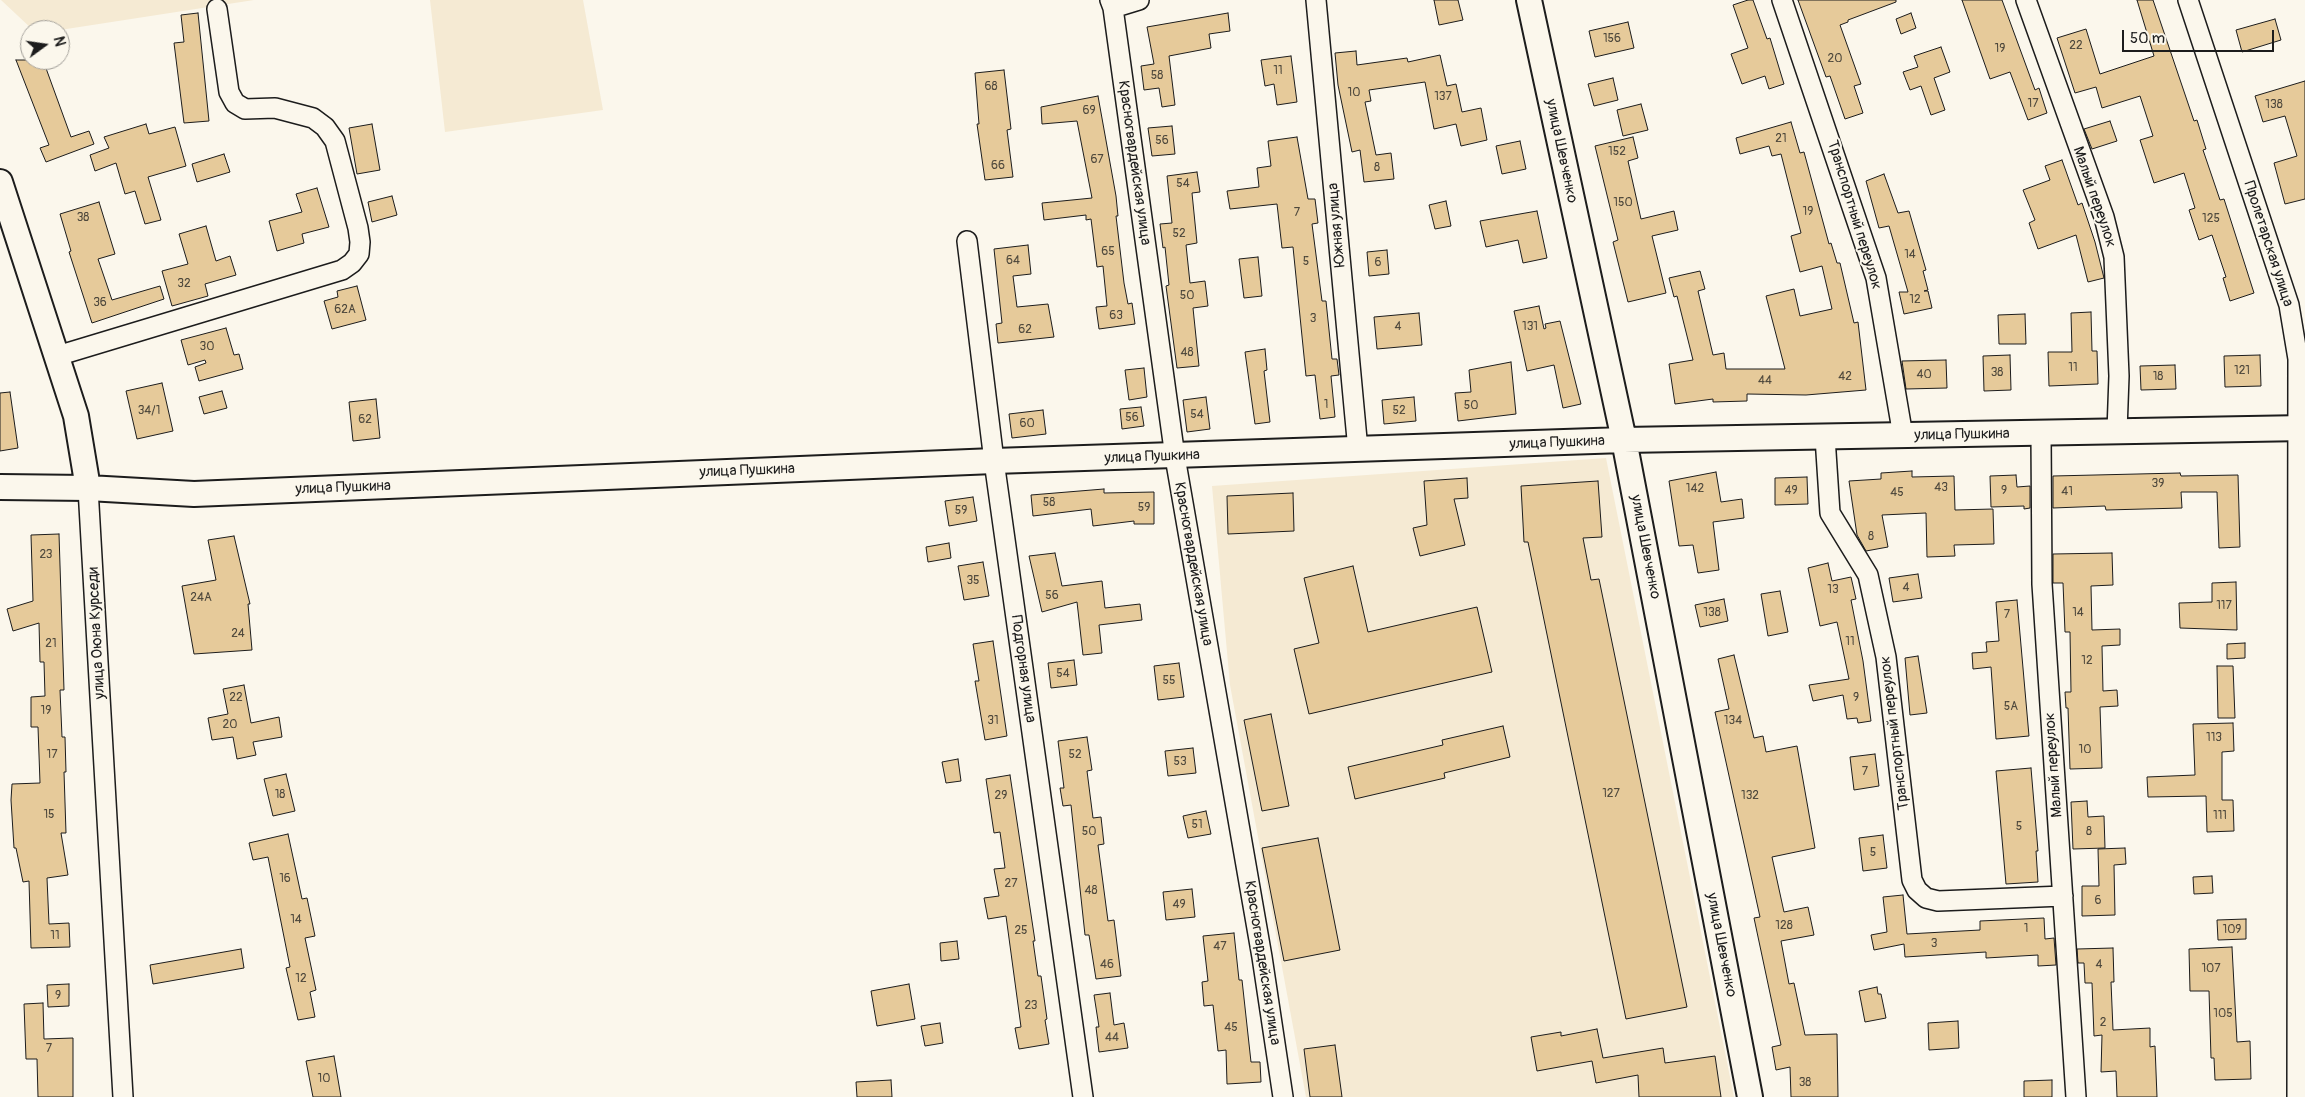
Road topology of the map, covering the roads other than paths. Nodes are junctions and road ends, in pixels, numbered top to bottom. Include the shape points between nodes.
1 (1138, 0) edge
2 (1316, 0) edge
3 (1529, 0) edge
4 (1782, 0) edge
5 (2026, 0) edge
6 (2188, 0) edge
7 (1111, 4) edge
8 (217, 9) dead end
9 (0, 182) edge
10 (967, 240) dead end
11 (57, 356) junction
12 (2302, 428) edge
13 (2117, 432) junction
14 (2041, 434) junction
15 (1903, 436) junction
16 (1825, 437) junction
17 (1624, 440) junction
18 (1358, 450) junction
19 (1174, 457) junction
20 (994, 461) junction
21 (0, 487) edge
22 (88, 488) junction
23 (2063, 896) junction
24 (123, 1097) edge
25 (1083, 1097) edge
26 (1283, 1097) edge
27 (1750, 1097) edge
28 (2076, 1097) edge
29 (2296, 1097) edge

1 - 7 street
2 - 18 street, Южная улица
3 - 17 street, улица Шевченко
4 - 15 street, Транспортный переулок via 1876,278
5 - 13 street, Малый переулок via 2104,217 2114,257 2120,376
6 - 12 street, Пролетарская улица via 2289,304 2298,359
7 - 19 street, Красногвардейская улица
8 - 11 street via 228,92 235,103 245,109 275,108 313,118 335,141 358,228 359,254 342,270
9 - 11 street, улица Оюна Курседи
10 - 20 street, Подгорная улица
11 - 22 street, улица Оюна Курседи via 76,416
12 - 13 street, улица Пушкина
12 - 29 street, Пролетарская улица
13 - 14 street, улица Пушкина
14 - 15 street, улица Пушкина
14 - 23 street, Малый переулок via 2042,584
15 - 16 street, улица Пушкина
16 - 17 street, улица Пушкина
16 - 23 street, Транспортный переулок via 1830,513 1868,575 1886,657 1912,880 1917,890 1926,898 1938,901
17 - 18 street, улица Пушкина
17 - 27 street, улица Шевченко
18 - 19 street, улица Пушкина
19 - 20 street, улица Пушкина
19 - 26 street, Красногвардейская улица via 1262,957
20 - 22 street, улица Пушкина via 194,494
20 - 25 street, Подгорная улица
21 - 22 street, улица Пушкина
22 - 24 street, улица Оюна Курседи
23 - 28 street, Малый переулок

